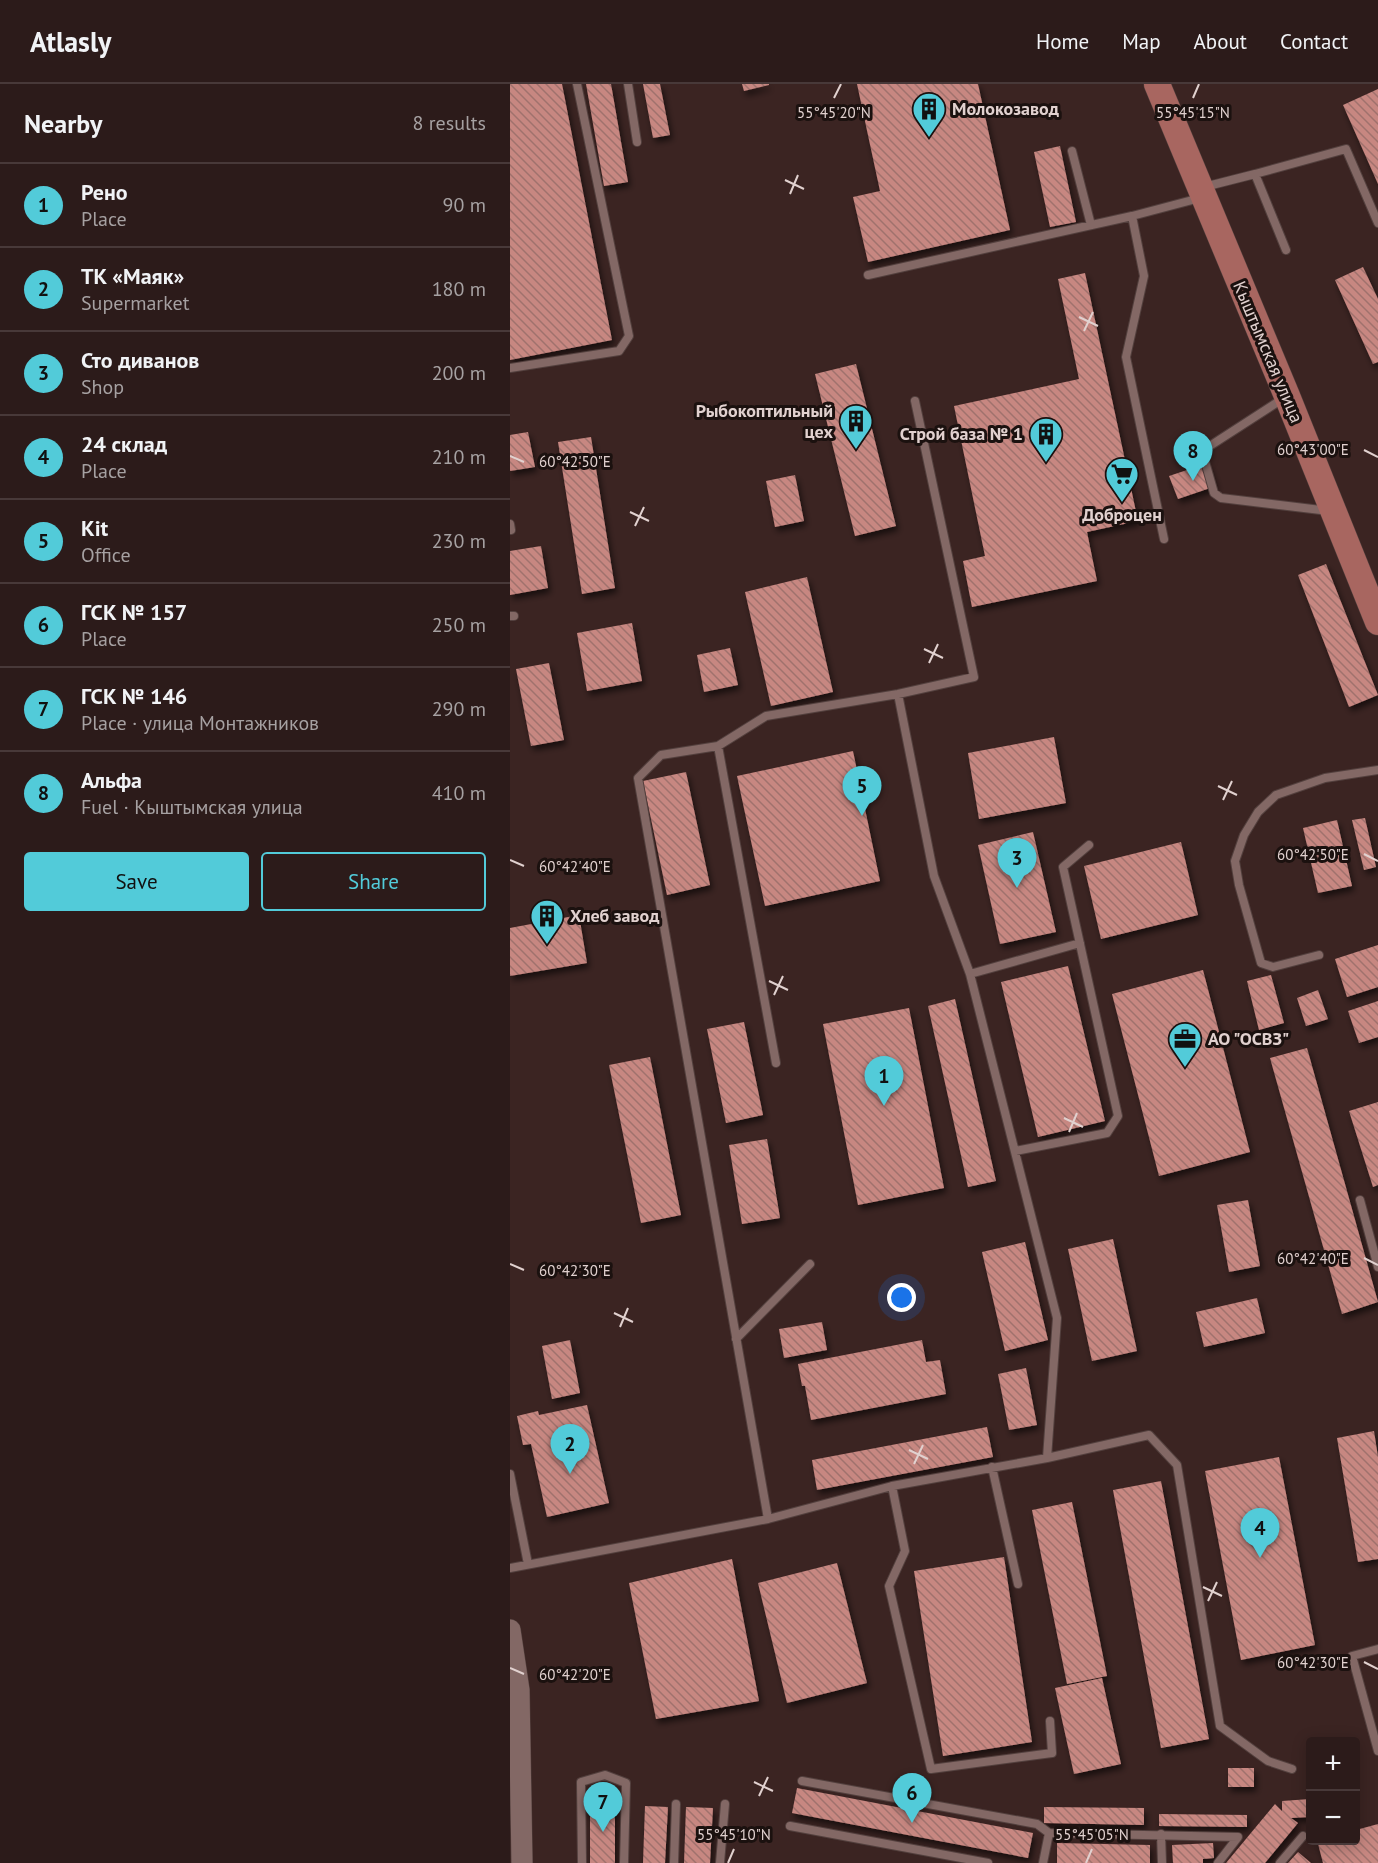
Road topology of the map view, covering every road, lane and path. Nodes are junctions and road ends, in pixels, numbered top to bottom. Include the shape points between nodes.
1 (578, 84) edge
2 (628, 84) edge
3 (1157, 84) edge
4 (637, 142) dead end
5 (1072, 151) dead end
6 (1255, 174) junction
7 (1202, 193) junction
8 (1132, 216) junction
9 (1378, 223) edge
10 (1091, 225) junction
11 (1286, 250) dead end
12 (868, 275) dead end
13 (510, 368) edge
14 (1287, 396) junction
15 (915, 401) dead end
16 (1335, 512) junction
17 (1164, 539) dead end
18 (1376, 609) edge
19 (898, 694) junction
20 (718, 746) junction
21 (1378, 770) edge
22 (1089, 845) dead end
23 (1080, 943) junction
24 (1319, 955) dead end
25 (970, 974) junction
26 (776, 1063) dead end
27 (1015, 1151) junction
28 (1360, 1200) dead end
29 (810, 1264) dead end
30 (1378, 1267) edge
31 (736, 1339) junction
32 (1047, 1458) junction
33 (992, 1467) junction
34 (510, 1474) edge
35 (892, 1486) junction
36 (768, 1519) junction
37 (528, 1564) junction
38 (510, 1568) edge
39 (1018, 1584) dead end
40 (510, 1630) edge
41 (1378, 1649) edge
42 (1050, 1721) dead end
43 (1378, 1751) edge
44 (1292, 1769) dead end
45 (802, 1781) dead end
46 (676, 1804) dead end
47 (725, 1804) dead end
48 (790, 1826) dead end
49 (1049, 1833) junction
50 (1161, 1834) junction
51 (1303, 1836) dead end
52 (522, 1863) edge
53 (582, 1863) edge
54 (624, 1863) edge
55 (674, 1863) edge
56 (720, 1863) edge
57 (988, 1863) edge
58 (1043, 1863) edge
59 (1162, 1863) edge
60 (1218, 1863) edge
61 (1280, 1863) edge

1 - 13 lane via 629,336 619,351
2 - 4 lane
3 - 7 main road, Кыштымская улица
5 - 10 lane
6 - 7 lane
6 - 9 lane via 1347,149
6 - 11 lane
7 - 8 lane
7 - 14 main road, Кыштымская улица
8 - 10 lane
8 - 17 lane via 1144,276 1126,357
10 - 12 lane
14 - 16 main road, Кыштымская улица
14 - 16 lane via 1202,451 1214,493 1221,498
15 - 19 lane via 974,677
16 - 18 main road, Кыштымская улица
19 - 20 lane via 766,716
19 - 25 lane via 934,876
20 - 26 lane
20 - 31 lane via 662,755 638,777
21 - 24 lane via 1325,778 1276,795 1258,812 1235,861 1261,963 1273,967
22 - 23 lane via 1063,867
23 - 25 lane
23 - 27 lane via 1118,1116 1107,1132
25 - 27 lane
27 - 32 lane via 1057,1318
28 - 30 lane
29 - 31 lane
31 - 36 lane
32 - 33 lane
32 - 44 lane via 1149,1435 1177,1465 1220,1726 1268,1761
33 - 35 lane
33 - 39 lane
34 - 37 lane
35 - 36 lane
35 - 42 lane via 905,1551 890,1586 931,1768 1052,1753
36 - 37 lane
37 - 38 lane
40 - 52 street via 519,1690
41 - 43 lane via 1352,1656
45 - 49 lane via 1037,1824
46 - 55 lane
47 - 56 lane
48 - 57 lane
49 - 50 lane
49 - 58 lane
50 - 59 lane
50 - 60 lane via 1238,1838
51 - 61 lane
53 - 54 lane via 581,1782 605,1776 626,1783

